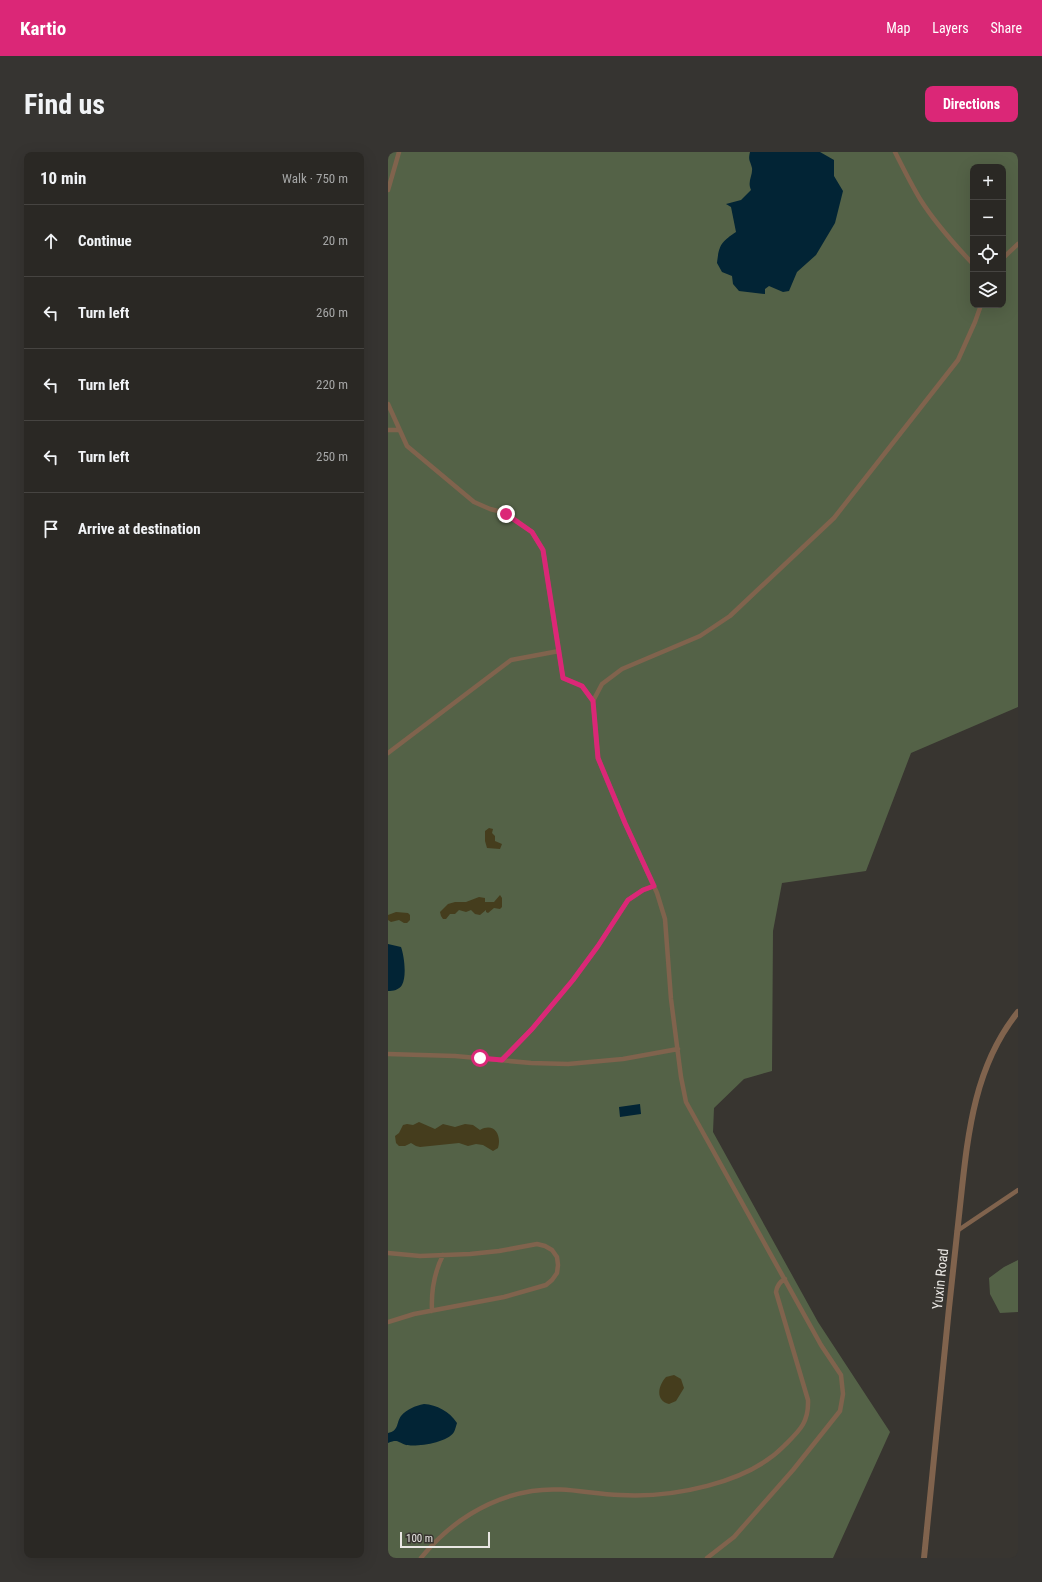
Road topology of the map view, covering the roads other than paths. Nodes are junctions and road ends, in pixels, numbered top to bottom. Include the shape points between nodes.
1 (399, 152) edge
2 (895, 152) edge
3 (388, 190) edge
4 (1018, 244) edge
5 (1006, 255) edge
6 (970, 260) edge
7 (980, 308) edge
8 (389, 408) edge
9 (388, 430) edge
10 (399, 430) junction
11 (559, 651) junction
12 (593, 701) junction
13 (388, 753) edge
14 (654, 886) junction
15 (1018, 1012) edge
16 (678, 1049) junction
17 (388, 1054) edge
18 (502, 1060) junction
19 (1018, 1190) edge
20 (957, 1231) junction
21 (388, 1253) edge
22 (443, 1256) junction
23 (785, 1279) junction
24 (432, 1311) junction
25 (388, 1322) edge
26 (421, 1558) edge
27 (707, 1558) edge
28 (924, 1558) edge

1 - 3 street
2 - 6 street via 929,212
4 - 5 street
7 - 12 street via 958,360 834,518 730,616 700,636 622,669 602,684
8 - 10 street
9 - 10 street
10 - 11 street via 407,446 474,502 506,514 532,532 543,550
11 - 12 street via 563,678 582,686
11 - 13 street via 511,660
12 - 14 street via 598,758
14 - 16 street via 665,919
14 - 18 street via 628,900 573,980
15 - 20 street, Yuxin Road via 995,1048 977,1095 966,1152
16 - 18 street via 586,1063
16 - 23 street via 686,1102
17 - 18 street
19 - 20 street
20 - 28 street, Yuxin Road
21 - 22 street
22 - 24 street via 433,1286
22 - 24 street via 485,1253 537,1244 552,1250 557,1257 558,1265 557,1273 546,1285 483,1302
23 - 26 street via 780,1282 776,1292 808,1400 808,1411 806,1421 800,1430 774,1456 731,1478 674,1493 620,1496 559,1488 506,1497 458,1522 437,1539
23 - 27 street via 840,1375 843,1394 840,1411 793,1470 734,1537
24 - 25 street

